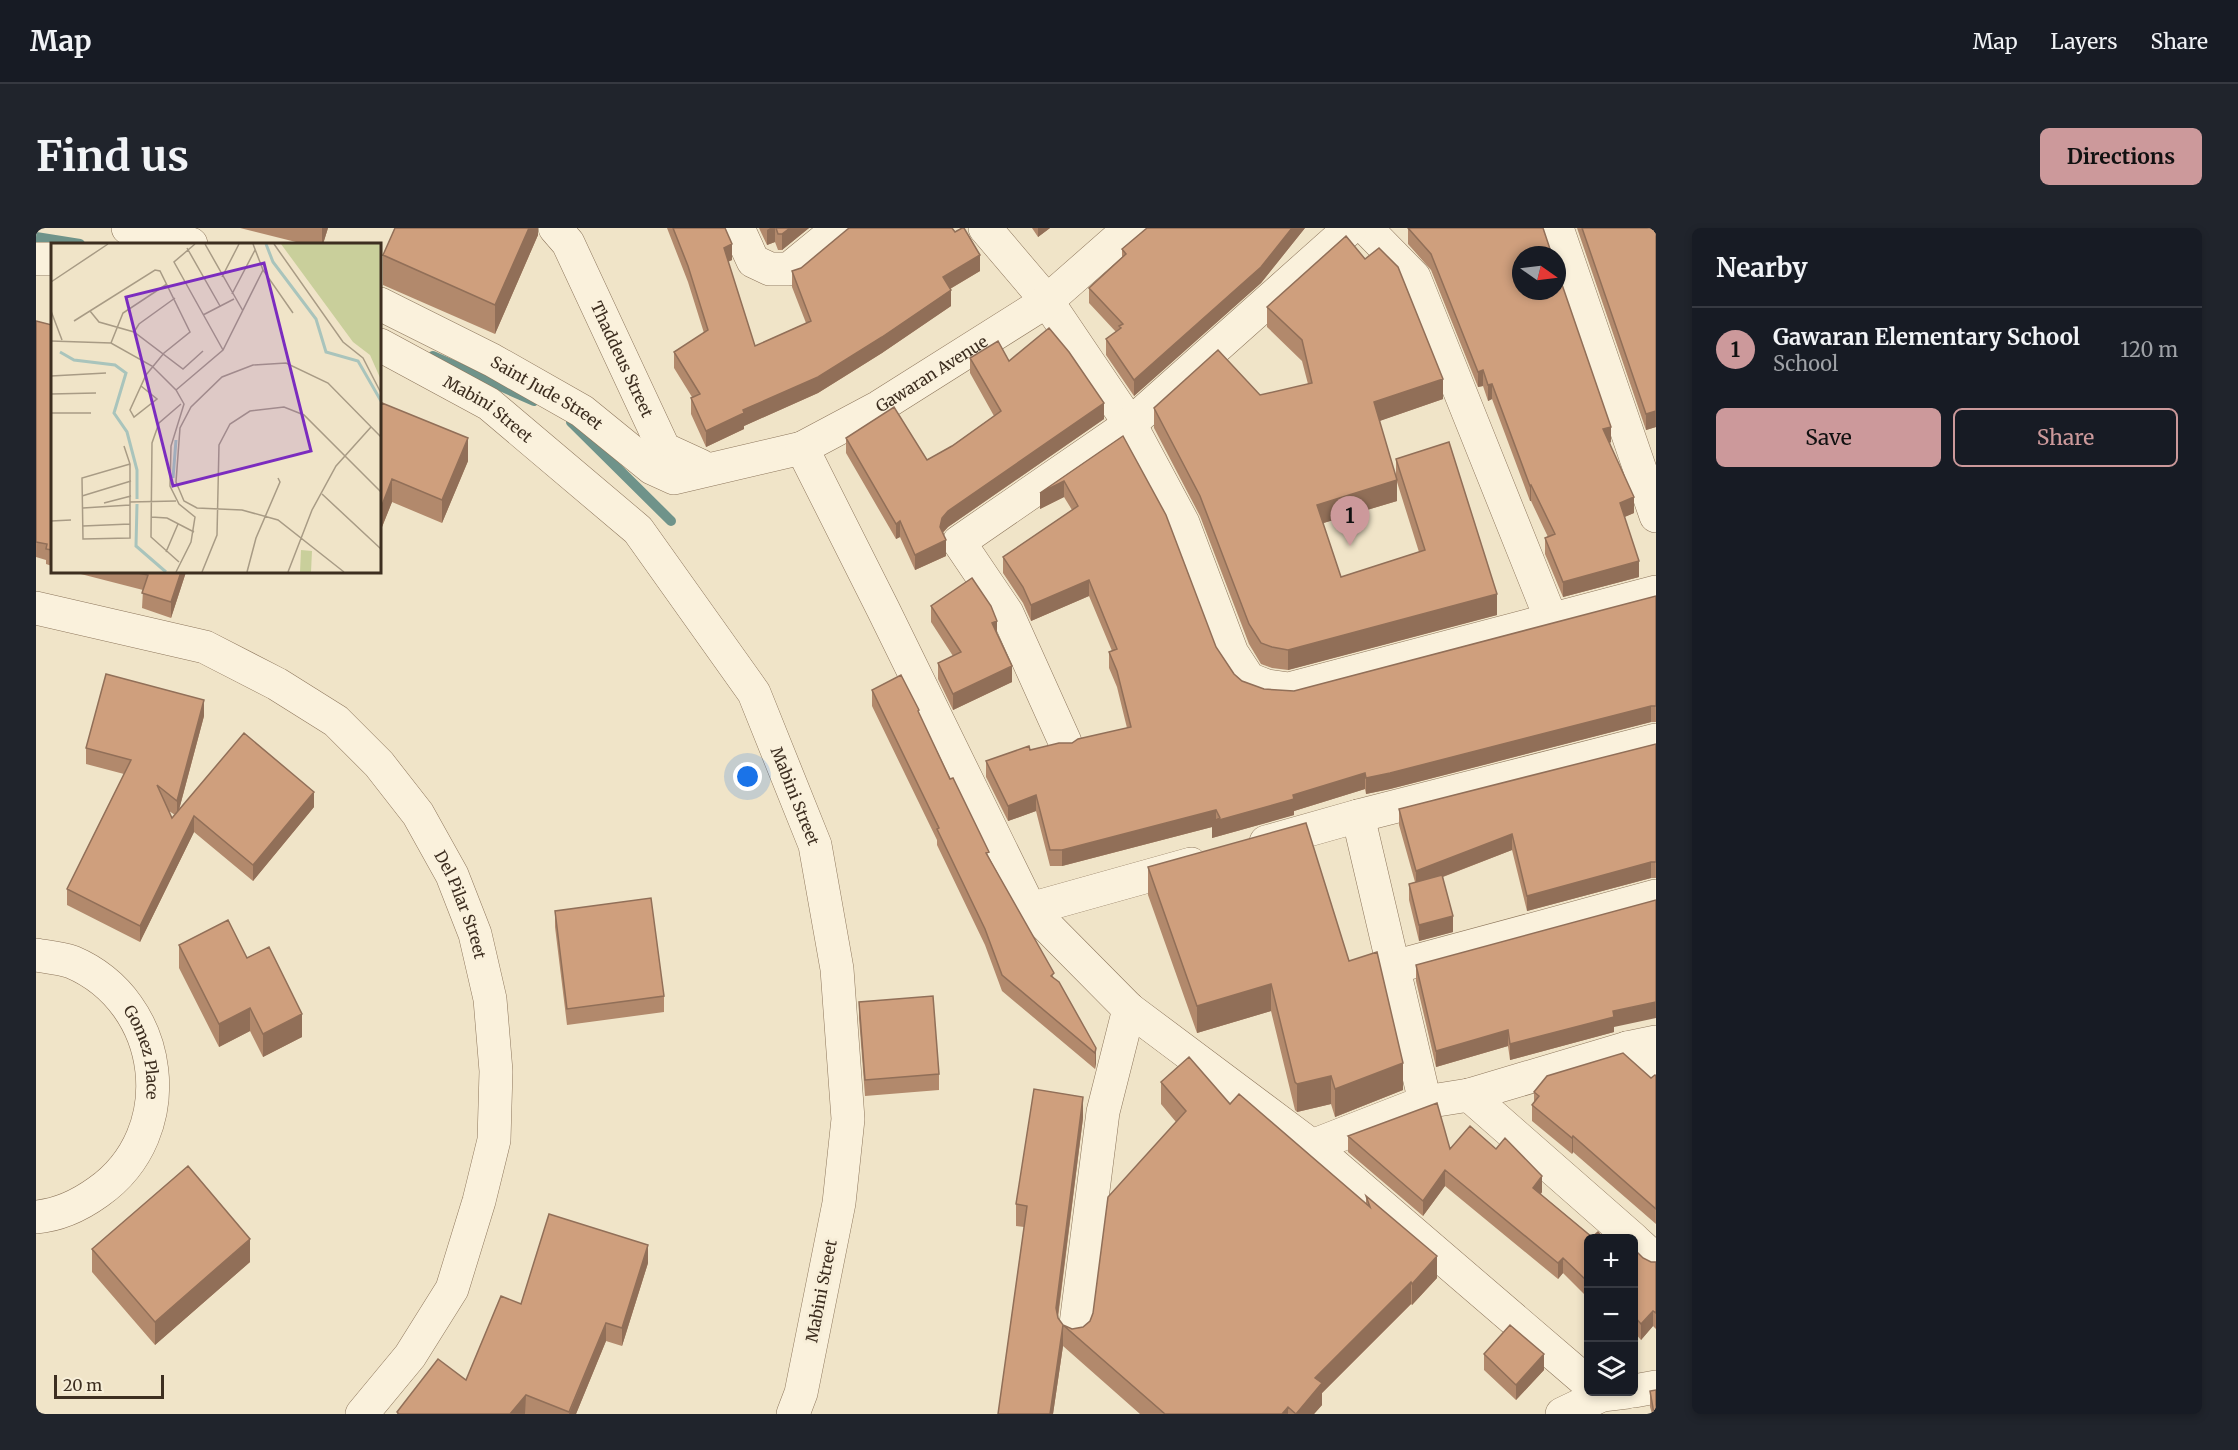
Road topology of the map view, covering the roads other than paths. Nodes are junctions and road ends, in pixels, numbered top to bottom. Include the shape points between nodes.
1 (128, 228) edge
2 (555, 228) edge
3 (738, 228) edge
4 (839, 228) edge
5 (985, 228) edge
6 (1130, 228) edge
7 (1350, 228) edge
8 (1366, 228) edge
9 (1557, 228) edge
10 (187, 243) edge
11 (1047, 302) junction
12 (381, 304) edge
13 (381, 346) edge
14 (1130, 424) junction
15 (802, 448) junction
16 (708, 470) junction
17 (1656, 516) edge
18 (1656, 592) edge
19 (36, 608) edge
20 (1551, 619) junction
21 (1656, 740) edge
22 (1065, 742) edge
23 (1358, 816) junction
24 (1656, 896) edge
25 (1030, 909) junction
26 (36, 955) edge
27 (1394, 967) junction
28 (1129, 1009) junction
29 (1641, 1045) edge
30 (1656, 1073) edge
31 (1469, 1095) junction
32 (1425, 1102) junction
33 (1312, 1146) junction
34 (36, 1217) edge
35 (1627, 1234) edge
36 (1638, 1244) edge
37 (1656, 1260) edge
38 (1076, 1332) edge
39 (1584, 1369) edge
40 (1656, 1387) edge
41 (1638, 1388) edge
42 (1598, 1396) edge
43 (362, 1414) edge
44 (793, 1414) edge
45 (1562, 1414) edge

1 - 10 street
2 - 16 street, Thaddeus Street via 568,243 664,449
3 - 4 street via 753,261 770,269 789,269
5 - 11 street
6 - 11 street, Gawaran Avenue
7 - 14 street
8 - 20 street via 1414,277
9 - 17 street
11 - 14 street
11 - 15 street, Gawaran Avenue via 879,407
12 - 16 street, Saint Jude Street via 582,411 652,468 674,478
13 - 44 street, Mabini Street via 489,404 638,530 753,693 815,845 837,969 848,1119 837,1214 801,1393
14 - 20 street via 1183,523 1232,653 1250,679 1288,689
14 - 22 street via 959,542 1006,613
15 - 16 street, Gawaran Avenue
15 - 25 street
18 - 20 street
19 - 43 street, Del Pilar Street via 205,647 277,684 336,721 378,764 418,814 452,875 475,934 490,999 496,1071 494,1140 452,1289 410,1356
21 - 23 street
23 - 25 street
23 - 27 street
24 - 27 street
25 - 28 street
26 - 34 street, Gomez Place via 71,962 109,985 136,1018 152,1058 153,1102 141,1144 116,1180 81,1205
27 - 32 street
28 - 33 street
28 - 38 street via 1103,1112
29 - 30 street
29 - 31 street
31 - 32 street
31 - 35 street
32 - 33 street
33 - 39 street
36 - 37 street
40 - 41 street
42 - 45 street

